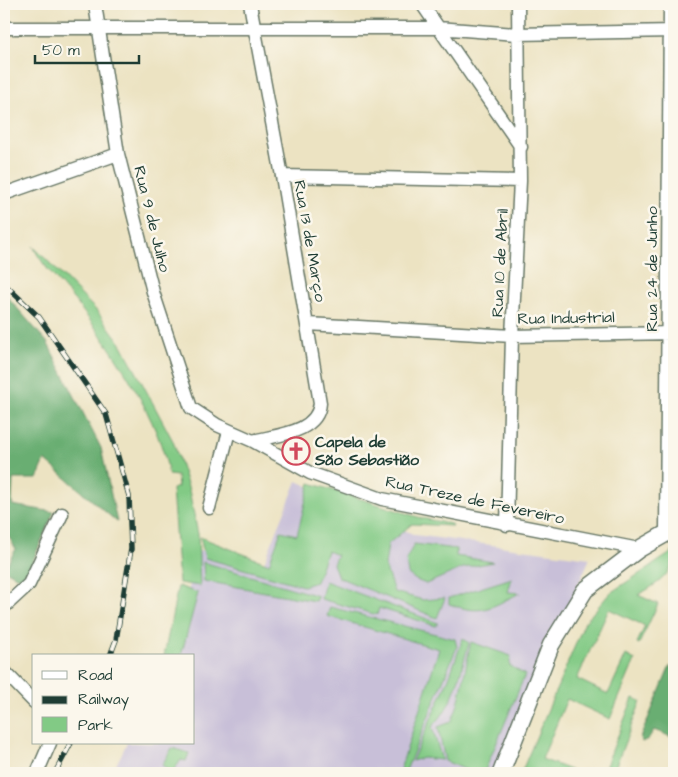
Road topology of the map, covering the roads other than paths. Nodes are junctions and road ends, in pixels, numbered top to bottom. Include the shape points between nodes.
1 (95, 4) edge
2 (250, 4) edge
3 (422, 4) edge
4 (518, 4) edge
5 (670, 4) edge
6 (100, 26) junction
7 (255, 26) junction
8 (4, 28) edge
9 (438, 28) junction
10 (672, 31) edge
11 (517, 34) junction
12 (521, 147) junction
13 (118, 154) junction
14 (282, 176) junction
15 (520, 181) junction
16 (4, 194) edge
17 (308, 324) junction
18 (671, 333) edge
19 (512, 336) junction
20 (217, 425) joint
21 (229, 431) junction
22 (253, 441) junction
23 (209, 508) dead end
24 (62, 514) dead end
25 (507, 525) junction
26 (670, 531) edge
27 (639, 549) junction
28 (4, 607) edge
29 (4, 671) edge
30 (32, 700) edge
31 (50, 744) edge
32 (37, 773) edge
33 (501, 773) edge

1 - 6 street, Rua 9 de Julho
2 - 7 street, Rua 13 de Março
3 - 9 street
4 - 11 street, Rua 10 de Abril
5 - 10 street, Rua 24 de Junho
6 - 7 street
6 - 8 street
6 - 13 street, Rua 9 de Julho
7 - 9 street
7 - 14 street, Rua 13 de Março
9 - 11 street
9 - 12 street
10 - 11 street
10 - 18 street, Rua 24 de Junho
11 - 12 street, Rua 10 de Abril
12 - 15 street, Rua 10 de Abril
13 - 16 street
13 - 20 street, Rua 9 de Julho via 153,292 191,408
14 - 15 street
14 - 17 street, Rua 13 de Março
15 - 19 street, Rua 10 de Abril
17 - 19 street, Rua Industrial
17 - 22 street, Rua 13 de Março via 319,411 312,422 298,430
18 - 19 street, Rua Industrial
18 - 26 street, Rua 24 de Junho
19 - 25 street, Rua 10 de Abril
20 - 21 street, Rua Treze de Fevereiro
21 - 22 street, Rua Treze de Fevereiro
21 - 23 street
22 - 25 street, Rua Treze de Fevereiro via 285,461 345,487 382,499
24 - 28 street via 30,584
25 - 27 street, Rua Treze de Fevereiro
26 - 27 street
27 - 33 street via 585,590 567,617 551,645
29 - 30 street
31 - 32 street

